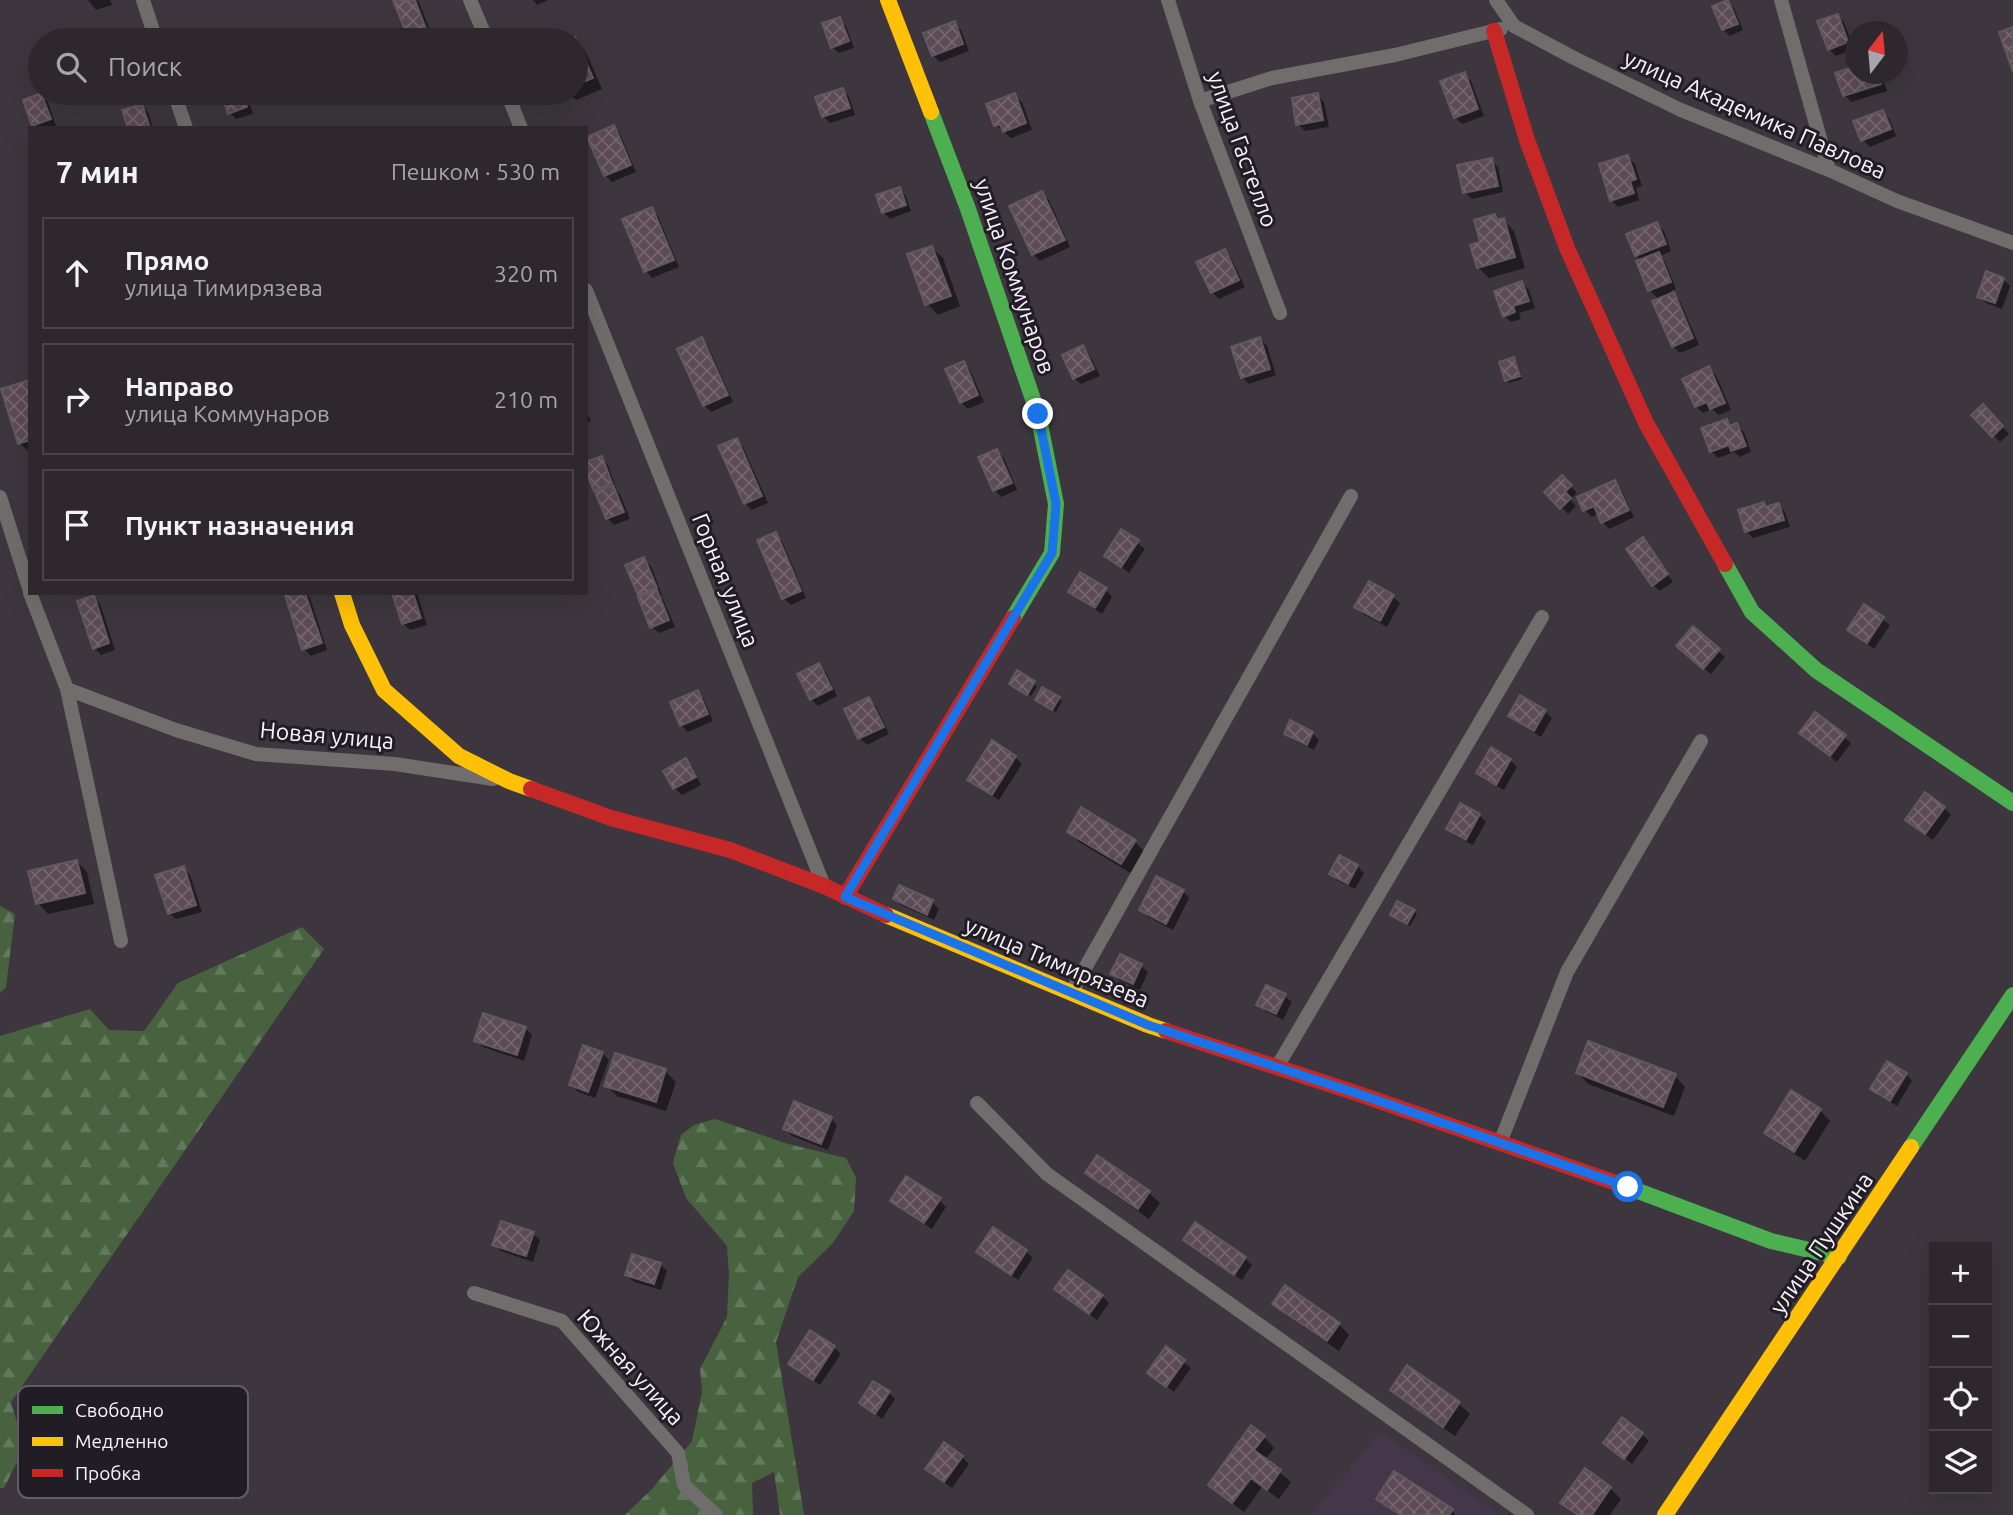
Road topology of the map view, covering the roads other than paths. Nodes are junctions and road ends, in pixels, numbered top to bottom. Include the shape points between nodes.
1 (143, 0) edge
2 (470, 0) edge
3 (888, 0) edge
4 (1168, 0) edge
5 (1496, 0) edge
6 (1781, 0) edge
7 (1514, 26) junction
8 (152, 28) edge
9 (481, 28) edge
10 (1494, 31) junction
11 (1200, 101) junction
12 (178, 105) edge
13 (513, 105) edge
14 (185, 126) edge
15 (521, 126) edge
16 (1829, 170) junction
17 (2013, 243) edge
18 (588, 295) edge
19 (1280, 313) dead end
20 (1351, 496) dead end
21 (0, 497) edge
22 (28, 586) edge
23 (31, 595) edge
24 (343, 595) edge
25 (1542, 617) dead end
26 (66, 689) junction
27 (1701, 741) dead end
28 (509, 781) junction
29 (2013, 803) edge
30 (824, 886) junction
31 (845, 897) junction
32 (121, 941) dead end
33 (1071, 993) junction
34 (2013, 995) edge
35 (1277, 1067) junction
36 (977, 1103) dead end
37 (1500, 1143) junction
38 (1839, 1257) junction
39 (474, 1293) dead end
40 (716, 1515) edge
41 (1527, 1515) edge
42 (1665, 1515) edge

1 - 8 street
2 - 9 street
3 - 31 street, улица Коммунаров via 968,209 1038,414 1056,504 1052,553
4 - 11 street, улица Гастелло
5 - 7 street, улица Академика Павлова
6 - 16 street
7 - 10 street
7 - 16 street, улица Академика Павлова via 1681,110
10 - 11 street via 1272,78
10 - 29 street via 1567,248 1646,423 1752,612 1816,670
11 - 19 street, улица Гастелло
12 - 14 street
13 - 15 street
16 - 17 street, улица Академика Павлова via 1897,201
18 - 30 street, Горная улица
20 - 33 street
21 - 22 street
23 - 26 street
24 - 28 street, улица Тимирязева via 384,690 459,756
25 - 35 street
26 - 28 street, Новая улица via 256,754 395,764
26 - 32 street
27 - 37 street via 1567,972
28 - 30 street, улица Тимирязева via 611,818 730,850
30 - 31 street, улица Тимирязева
31 - 33 street, улица Тимирязева
33 - 35 street, улица Тимирязева via 1148,1025
34 - 38 street, улица Пушкина
35 - 37 street, улица Тимирязева
36 - 41 street via 1047,1174
37 - 38 street, улица Тимирязева via 1771,1241
38 - 42 street, улица Пушкина
39 - 40 street, Южная улица via 562,1321 678,1453 684,1485

